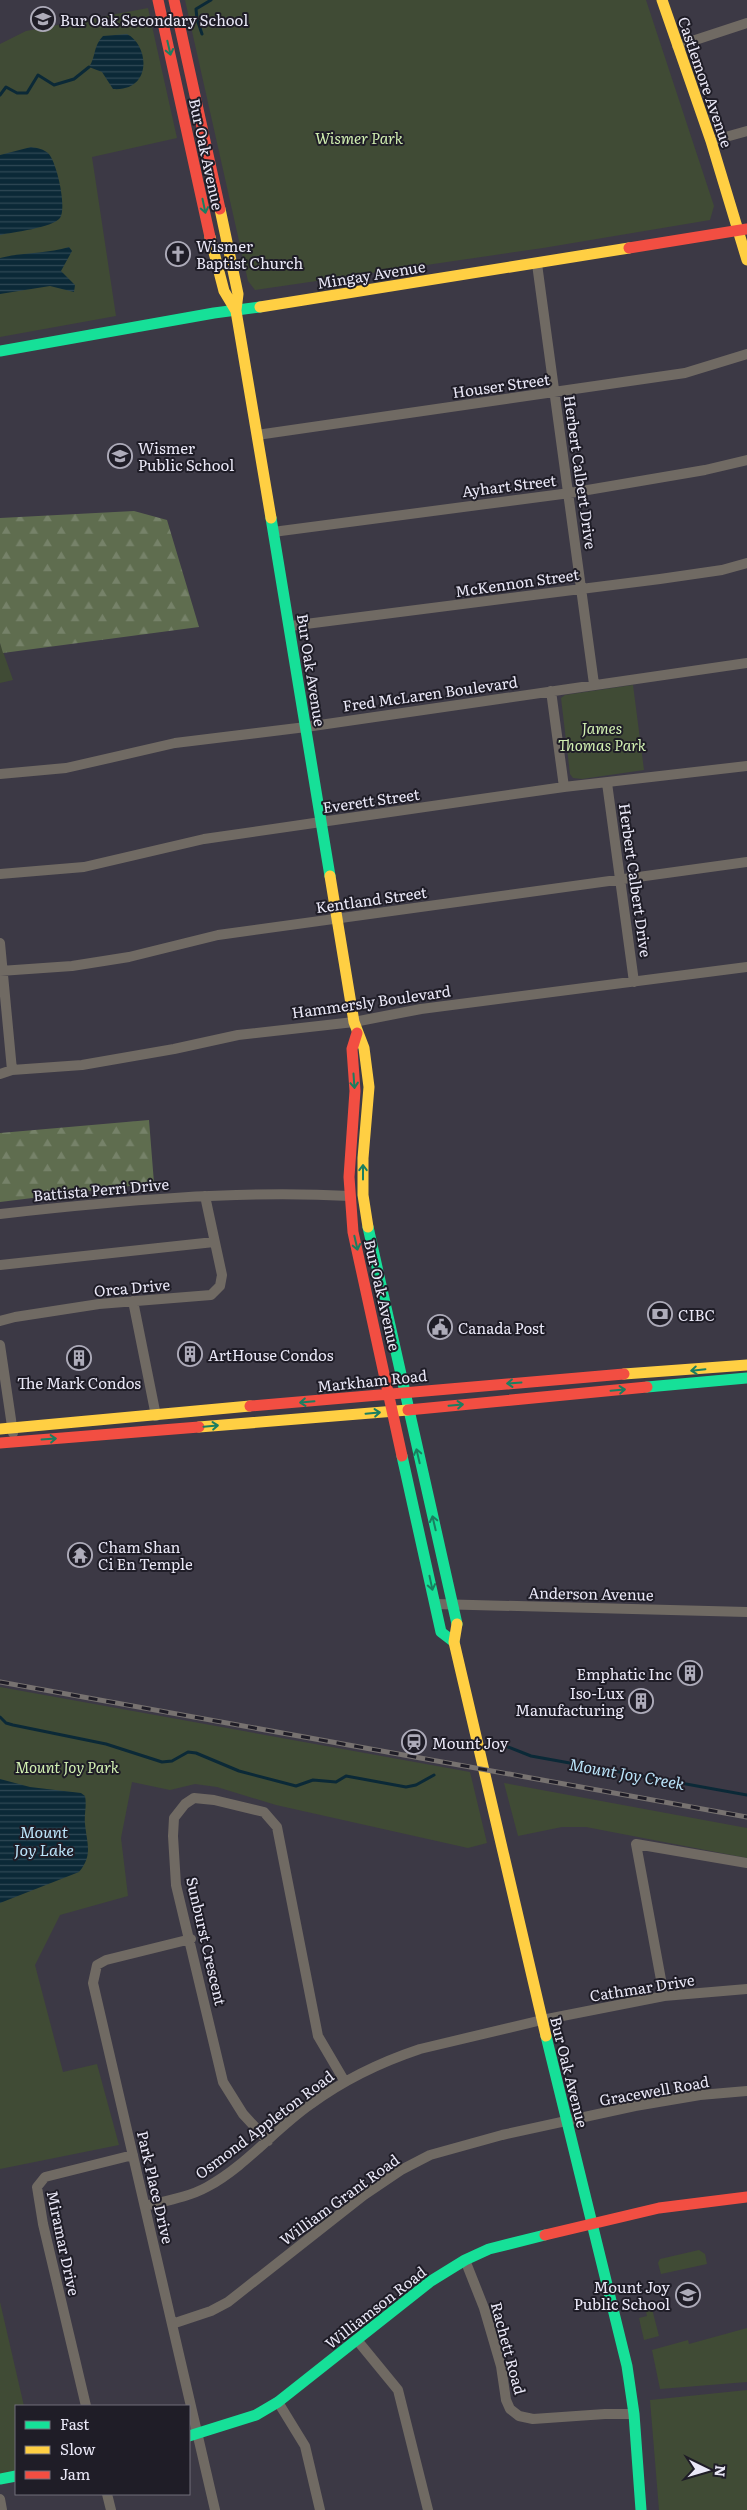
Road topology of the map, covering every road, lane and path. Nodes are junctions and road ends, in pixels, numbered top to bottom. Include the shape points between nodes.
1 (158, 0) edge
2 (174, 0) edge
3 (662, 0) edge
4 (747, 23) edge
5 (678, 46) junction
6 (747, 131) edge
7 (711, 141) junction
8 (742, 230) edge
9 (747, 260) edge
10 (537, 264) junction
11 (236, 311) junction
12 (0, 352) edge
13 (747, 354) edge
14 (555, 393) junction
15 (257, 435) junction
16 (747, 460) edge
17 (570, 493) junction
18 (274, 532) junction
19 (747, 563) edge
20 (582, 588) junction
21 (290, 626) junction
22 (747, 663) edge
23 (594, 684) junction
24 (551, 691) junction
25 (306, 726) junction
26 (747, 766) edge
27 (0, 774) edge
28 (607, 783) junction
29 (564, 787) junction
30 (321, 822) junction
31 (747, 862) edge
32 (0, 874) edge
33 (620, 880) junction
34 (337, 918) junction
35 (0, 943) edge
36 (747, 967) edge
37 (1, 971) edge
38 (634, 982) junction
39 (356, 1027) junction
40 (12, 1070) junction
41 (0, 1074) edge
42 (205, 1196) junction
43 (350, 1196) junction
44 (0, 1214) edge
45 (214, 1242) junction
46 (0, 1265) edge
47 (134, 1302) junction
48 (0, 1321) edge
49 (0, 1345) edge
50 (747, 1365) edge
51 (747, 1378) edge
52 (404, 1392) junction
53 (390, 1394) junction
54 (408, 1410) junction
55 (394, 1411) junction
56 (156, 1416) junction
57 (12, 1428) junction
58 (0, 1429) edge
59 (13, 1442) junction
60 (0, 1443) edge
61 (435, 1604) junction
62 (453, 1605) junction
63 (747, 1612) edge
64 (454, 1642) junction
65 (747, 1863) edge
66 (191, 1939) junction
67 (747, 1989) edge
68 (664, 1996) junction
69 (542, 2020) junction
70 (345, 2082) junction
71 (747, 2091) edge
72 (567, 2122) junction
73 (268, 2140) junction
74 (134, 2155) junction
75 (747, 2198) edge
76 (145, 2206) junction
77 (592, 2224) junction
78 (465, 2260) junction
79 (172, 2324) junction
80 (357, 2340) junction
81 (278, 2402) junction
82 (86, 2405) edge
83 (187, 2405) edge
84 (634, 2414) junction
85 (190, 2419) edge
86 (193, 2435) edge
87 (15, 2476) edge
88 (0, 2479) edge
89 (107, 2495) edge
90 (0, 2499) edge
91 (2, 2510) edge
92 (111, 2510) edge
93 (215, 2510) edge
94 (320, 2510) edge
95 (428, 2510) edge
96 (641, 2510) edge

1 -> 11 street, Bur Oak Avenue via 210,236 224,291
2 - 11 street, Bur Oak Avenue via 238,294
3 - 5 street, Castlemore Avenue
4 - 5 street
5 - 7 street, Castlemore Avenue
6 - 7 street
7 - 8 street, Castlemore Avenue
8 - 9 street, Castlemore Avenue
8 - 10 street, Mingay Avenue
10 - 11 street, Mingay Avenue
10 - 14 street, Herbert Calbert Drive
11 - 12 street, Mingay Avenue
11 - 15 street, Bur Oak Avenue
13 - 14 street, Houser Street via 685,373
14 - 15 street, Houser Street
14 - 17 street, Herbert Calbert Drive
15 - 18 street, Bur Oak Avenue
16 - 17 street, Ayhart Street
17 - 18 street, Ayhart Street
17 - 20 street, Herbert Calbert Drive
18 - 21 street, Bur Oak Avenue
19 - 20 street, McKennon Street via 722,570
20 - 21 street, McKennon Street
20 - 23 street, Herbert Calbert Drive
21 - 25 street, Bur Oak Avenue
22 - 23 street, Fred McLaren Boulevard
23 - 24 street, Fred McLaren Boulevard
24 - 25 street, Fred McLaren Boulevard
24 - 29 street
25 - 27 street, Fred McLaren Boulevard via 174,743 66,768
25 - 30 street, Bur Oak Avenue
26 - 28 street, Everett Street
28 - 29 street, Everett Street
28 - 33 street, Herbert Calbert Drive
29 - 30 street, Everett Street
30 - 32 street, Everett Street via 204,839 84,867
30 - 34 street, Bur Oak Avenue
31 - 33 street, Kentland Street
33 - 34 street, Kentland Street
33 - 38 street, Herbert Calbert Drive
34 - 37 street, Kentland Street via 218,935 72,966
34 - 39 street, Bur Oak Avenue
35 - 37 street
36 - 38 street, Hammersly Boulevard
37 - 40 street via 9,1014
38 - 39 street, Hammersly Boulevard via 421,1009
39 - 40 street, Hammersly Boulevard via 238,1035 82,1065
39 -> 43 street, Bur Oak Avenue via 352,1049 355,1091 348,1177
52 -> 39 street, Bur Oak Avenue via 363,1195 368,1087 364,1048
40 - 41 street, Hammersly Boulevard
42 - 43 street, Battista Perri Drive
42 - 44 street, Battista Perri Drive via 121,1200
42 - 45 street
43 -> 53 street, Bur Oak Avenue via 353,1232
45 - 46 street
45 - 47 street, Orca Drive via 222,1276 220,1286 211,1294
47 - 48 street, Orca Drive via 99,1304
47 - 56 street
49 - 57 street
50 -> 52 street, Markham Road
54 -> 51 street, Markham Road
52 - 53 street, Markham Road
52 - 54 street, Bur Oak Avenue
53 - 55 street, Bur Oak Avenue
53 -> 56 street, Markham Road
54 - 55 street, Markham Road
62 -> 54 street, Bur Oak Avenue
59 -> 55 street, Markham Road
55 -> 61 street, Bur Oak Avenue
56 - 57 street, Markham Road
57 - 58 street, Markham Road
57 - 59 street
59 - 60 street, Markham Road
61 - 62 street, Anderson Avenue
61 - 64 street, Bur Oak Avenue via 441,1632
62 - 63 street, Anderson Avenue
62 - 64 street, Bur Oak Avenue via 458,1628
64 - 69 street, Bur Oak Avenue
65 - 68 street via 636,1844
66 - 70 street, Sunburst Crescent via 176,1885 174,1818 194,1798 264,1812 278,1827 318,2036
66 - 73 street, Sunburst Crescent via 223,2082 243,2114
66 - 74 street, Park Place Drive via 106,1960 97,1965 95,1972 93,1983
67 - 68 street, Cathmar Drive
68 - 69 street, Cathmar Drive
69 - 70 street, Osmond Appleton Road via 420,2048 378,2063
69 - 72 street, Bur Oak Avenue
70 - 73 street, Osmond Appleton Road via 311,2104
71 - 72 street, Gracewell Road via 676,2099
72 - 77 street, Bur Oak Avenue
72 - 79 street, William Grant Road via 502,2135 430,2155 364,2195 228,2302
73 - 76 street, Osmond Appleton Road via 206,2188
74 - 76 street, Park Place Drive
74 - 82 street, Miramar Drive via 45,2177 37,2186
75 - 77 street, Williamson Road via 659,2208
76 - 79 street, Park Place Drive
77 - 78 street, Williamson Road via 488,2249
77 - 84 street, Bur Oak Avenue via 627,2366
78 - 80 street, Williamson Road via 431,2281
78 - 84 street, Rachett Road via 484,2308 510,2409 519,2416 533,2419
79 - 83 street, Park Place Drive
80 - 81 street, Williamson Road
80 - 95 street via 398,2390
81 - 86 street, Williamson Road via 256,2415
81 - 94 street via 305,2446
84 - 96 street, Bur Oak Avenue
85 - 86 street, Park Place Drive
86 - 93 street, Park Place Drive
87 - 88 street
89 - 92 street
90 - 91 street

